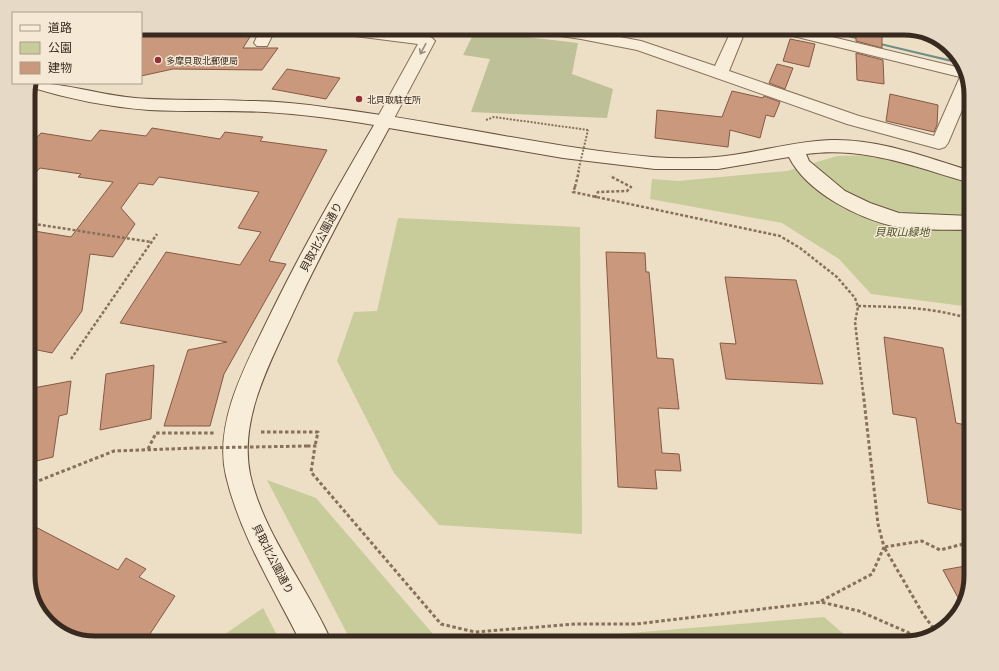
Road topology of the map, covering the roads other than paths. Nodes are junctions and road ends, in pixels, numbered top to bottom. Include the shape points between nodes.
1 (384, 35) edge
2 (586, 35) edge
3 (736, 35) edge
4 (807, 35) edge
5 (959, 72) edge
6 (720, 73) junction
7 (38, 84) edge
8 (963, 87) edge
9 (384, 122) junction
10 (794, 149) junction
11 (964, 175) edge
12 (964, 223) edge
13 (313, 636) edge

1 -> 9 street, 貝取北公園通り via 427,41
2 - 6 street via 642,46
3 - 6 street
4 - 5 street
6 - 8 street via 853,120 939,143
7 - 9 street via 74,94 127,102 296,109
9 - 10 street via 570,153 670,164 735,161
9 - 13 street, 貝取北公園通り via 310,256 255,369 237,430 235,452 238,475 253,521
10 - 11 street via 835,146 876,150 921,160
10 - 12 street via 802,165 838,196 863,208 898,220

